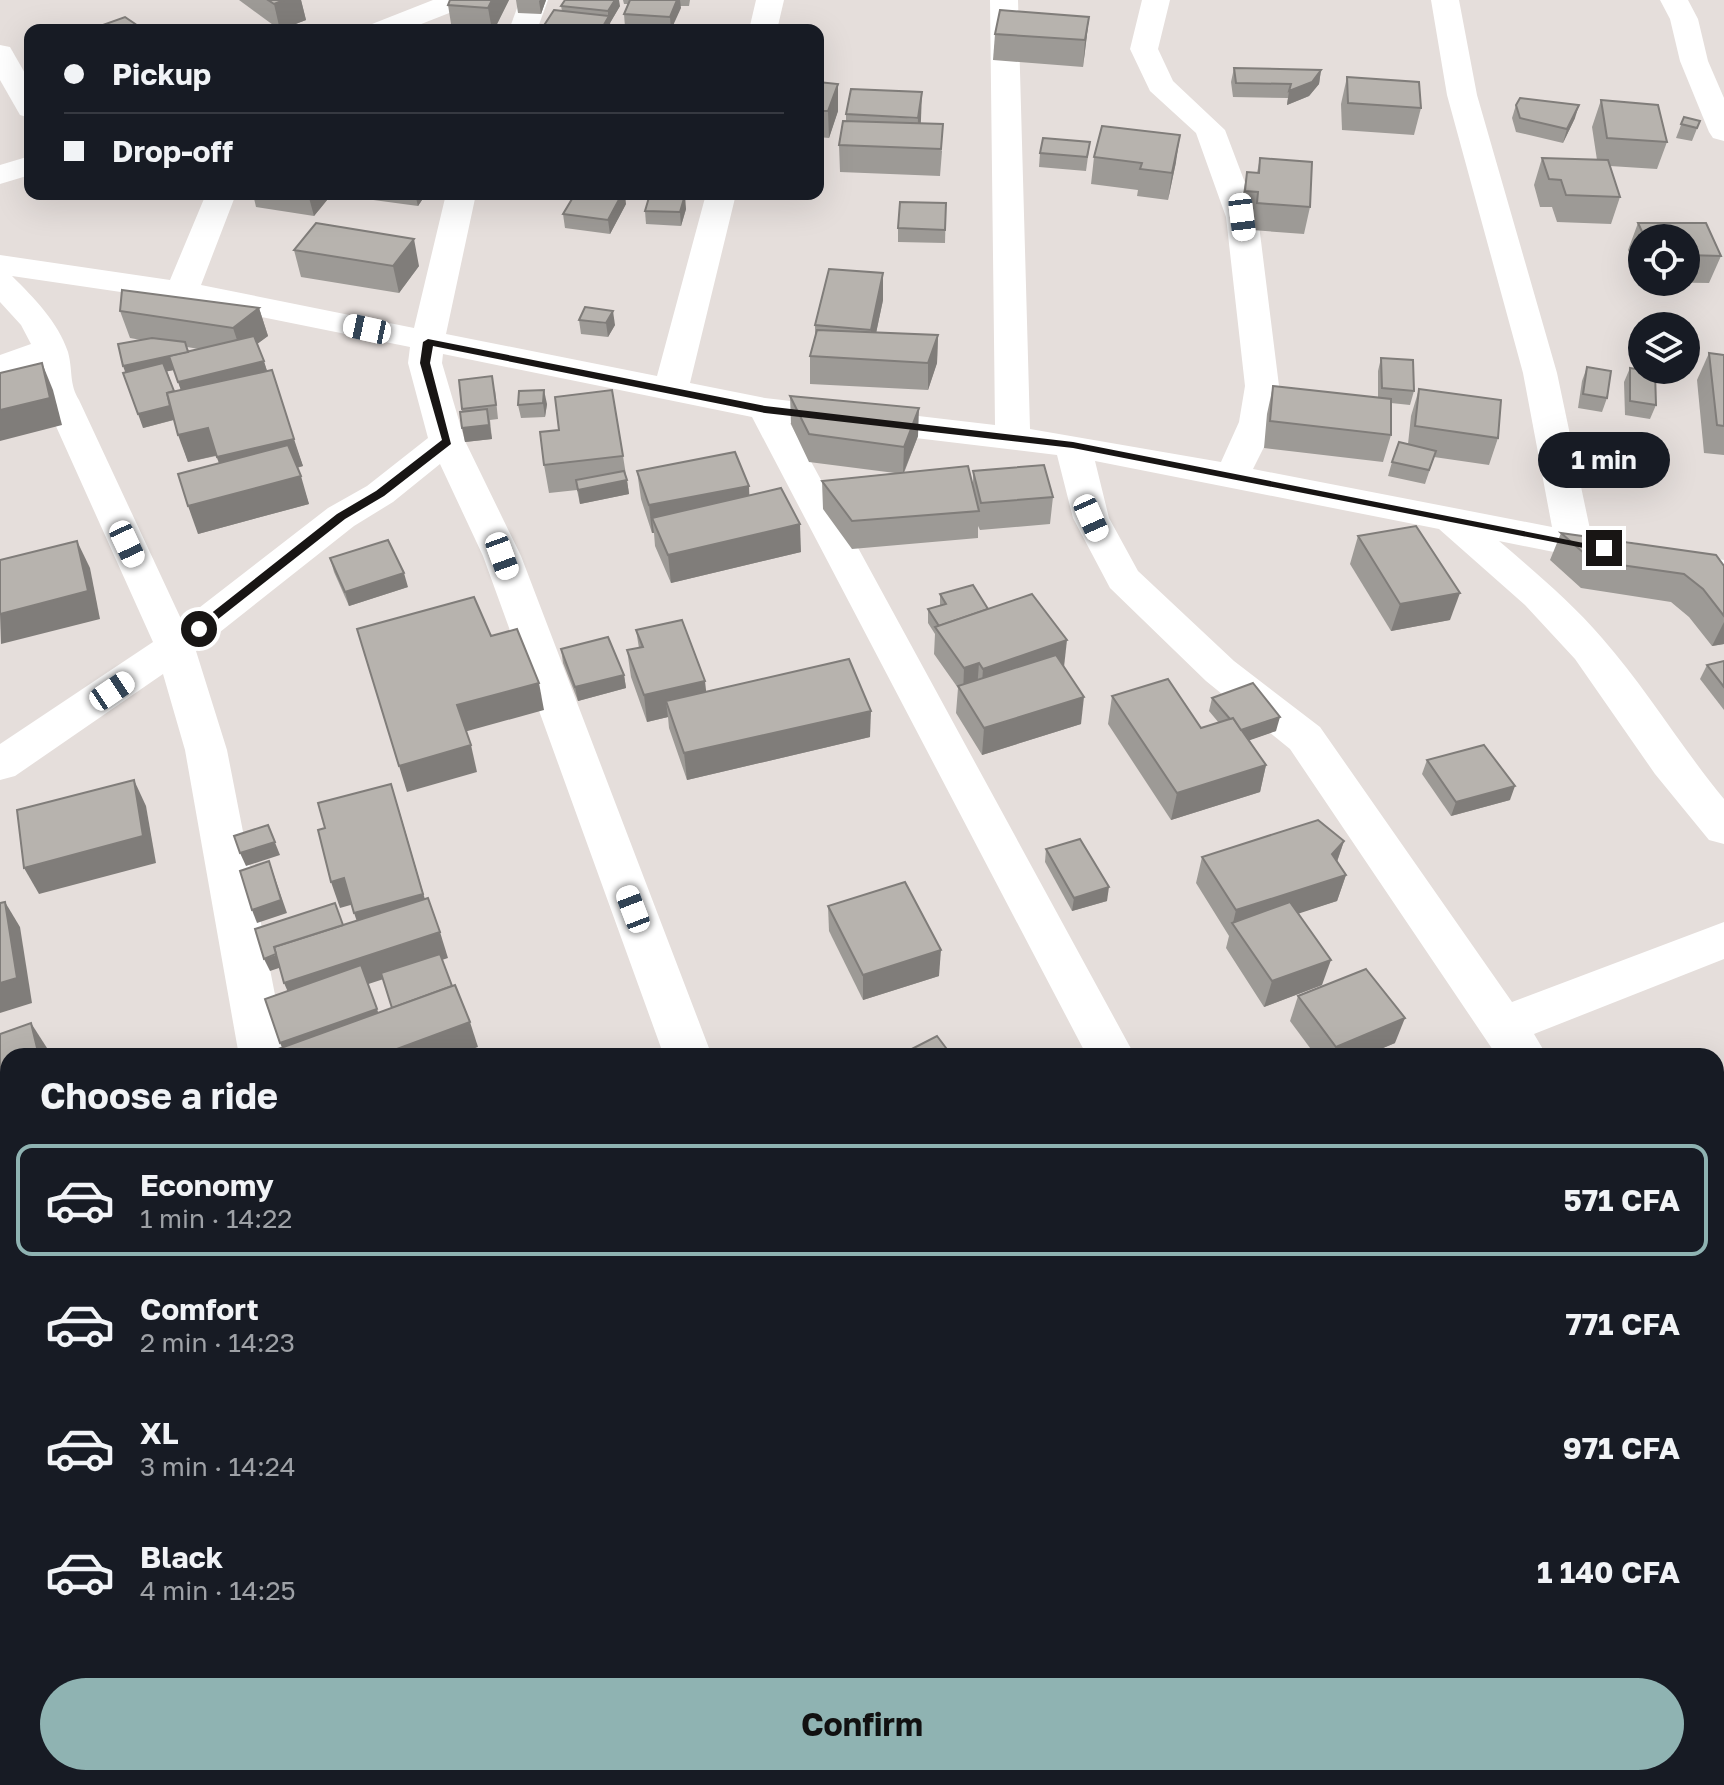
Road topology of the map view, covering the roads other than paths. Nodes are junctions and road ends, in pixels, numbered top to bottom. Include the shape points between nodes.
1 (457, 0) edge
2 (534, 0) edge
3 (770, 0) edge
4 (1004, 0) edge
5 (1156, 0) edge
6 (1445, 0) edge
7 (1674, 0) edge
8 (397, 24) edge
9 (525, 24) edge
10 (764, 24) edge
11 (0, 53) edge
12 (24, 98) edge
13 (1724, 132) edge
14 (24, 167) edge
15 (0, 175) edge
16 (219, 200) edge
17 (460, 200) edge
18 (719, 200) edge
19 (0, 265) edge
20 (0, 283) edge
21 (182, 291) junction
22 (428, 342) junction
23 (50, 349) junction
24 (0, 367) edge
25 (670, 392) junction
26 (765, 409) junction
27 (1013, 437) junction
28 (447, 441) junction
29 (1073, 445) junction
30 (1231, 474) junction
31 (1446, 515) junction
32 (1574, 542) junction
33 (1724, 573) edge
34 (175, 647) junction
35 (0, 765) edge
36 (1724, 828) edge
37 (1724, 940) edge
38 (1512, 1041) edge
39 (262, 1048) edge
40 (685, 1048) edge
41 (1107, 1048) edge

1 - 8 street
2 - 9 street
3 - 10 street
4 - 27 street
5 - 30 street via 1144,49 1160,85 1210,130 1242,217 1261,414 1251,445
6 - 32 street via 1462,95 1540,373
7 - 13 street
11 - 12 street
14 - 15 street
16 - 21 street
17 - 22 street
18 - 25 street
19 - 21 street
20 - 23 street via 46,333
21 - 22 street
22 - 25 street
22 - 28 street via 425,363
23 - 24 street
23 - 34 street via 53,390
25 - 26 street
26 - 27 street
26 - 41 street
27 - 29 street
28 - 34 street
28 - 40 street via 502,556
29 - 30 street
29 - 38 street via 1091,518 1123,579 1220,671 1305,738
30 - 31 street
31 - 32 street
31 - 36 street via 1539,596 1589,649
32 - 33 street
34 - 35 street
34 - 39 street via 206,750
37 - 38 street

